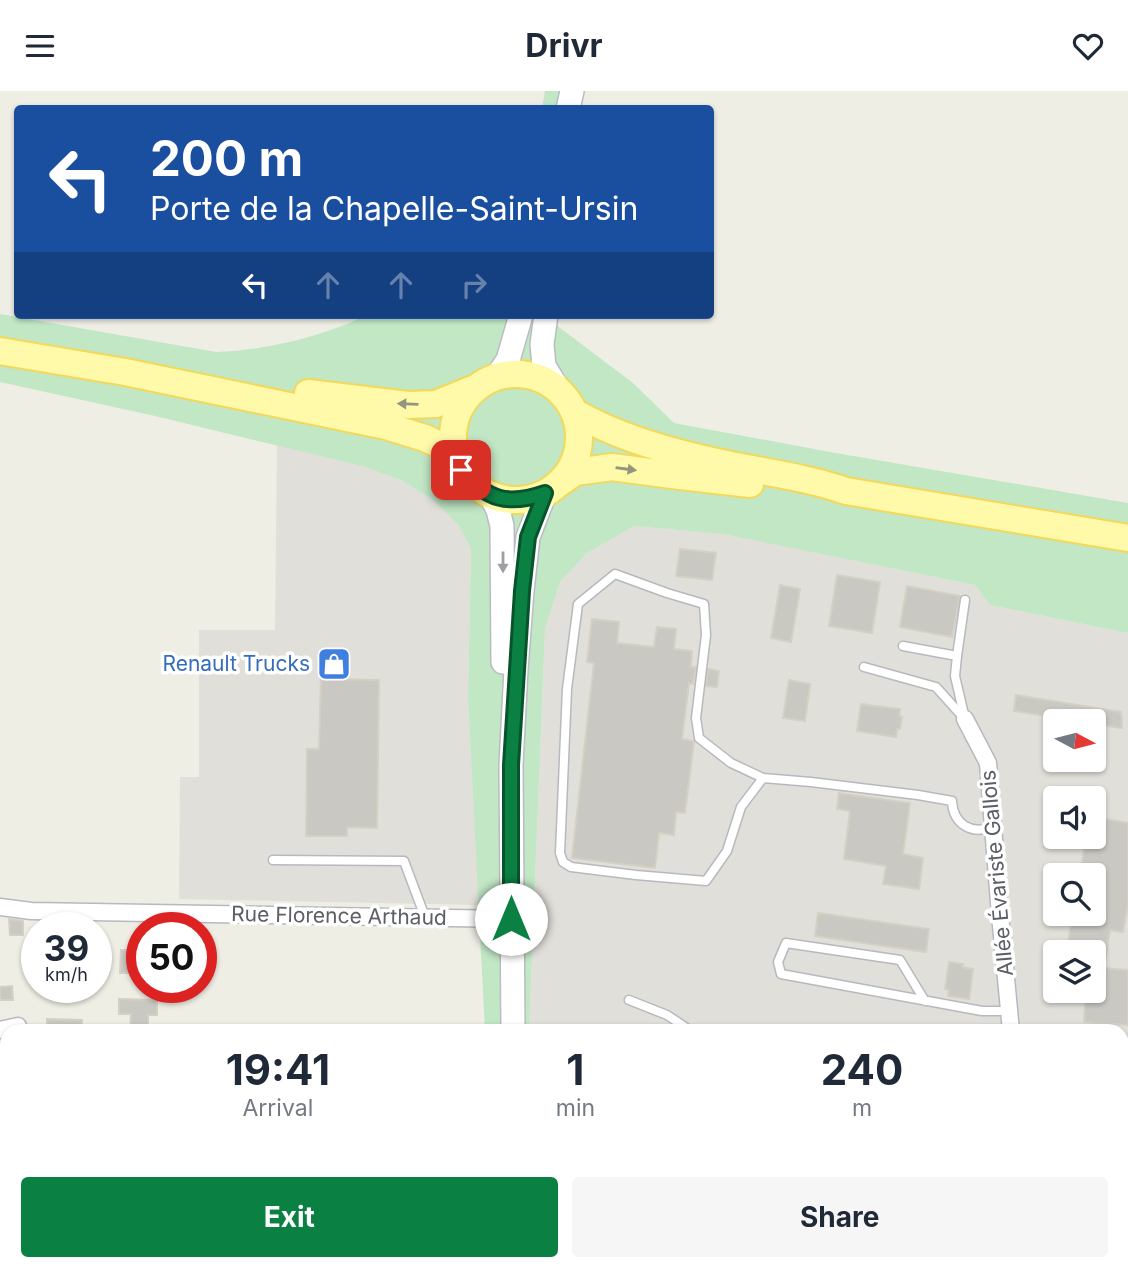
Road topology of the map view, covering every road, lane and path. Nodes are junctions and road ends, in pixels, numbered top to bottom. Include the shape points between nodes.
1 (520, 319) edge
2 (545, 319) edge
3 (0, 351) edge
4 (125, 372) junction
5 (498, 375) junction
6 (473, 389) junction
7 (558, 389) junction
8 (574, 412) junction
9 (454, 452) junction
10 (553, 487) junction
11 (846, 491) junction
12 (491, 496) junction
13 (1128, 538) edge
14 (965, 600) dead end
15 (903, 646) dead end
16 (957, 656) junction
17 (864, 667) dead end
18 (965, 719) junction
19 (763, 778) junction
20 (993, 826) junction
21 (273, 860) dead end
22 (0, 907) edge
23 (425, 917) junction
24 (507, 919) junction
25 (629, 1000) dead end
26 (925, 1001) junction
27 (1010, 1011) junction
28 (503, 1024) edge
29 (513, 1024) edge
30 (680, 1024) edge
31 (1011, 1024) edge

1 - 5 main road via 508,360
2 - 7 main road via 544,366
3 - 4 main road
6 -> 4 main road via 436,404 408,405
4 - 9 main road via 386,426
5 - 6 main road
5 - 7 main road via 519,373
6 - 9 main road via 455,418
7 - 8 main road
8 - 10 main road via 578,449 572,467
8 - 11 main road via 676,451
9 - 12 main road via 461,470
10 -> 11 main road via 575,472 612,467
10 - 12 main road via 528,499 509,501
10 - 24 main road via 528,537 522,591
11 - 13 main road
12 -> 24 main road via 502,526 503,548
14 - 16 lane
15 - 16 lane
16 - 18 lane via 955,677
17 - 18 lane via 936,687
18 - 20 street, Allée Évariste Gallois via 988,763
19 - 19 lane via 741,807 727,851 706,881 571,867 563,862 567,689 578,604 615,574 704,604 706,635 696,718 699,738 731,763
19 - 20 lane via 952,801 954,814 967,828
20 - 27 street, Allée Évariste Gallois
21 - 23 lane via 404,861
22 - 23 street, Rue Florence Arthaud via 32,912
23 - 24 street, Rue Florence Arthaud
24 - 28 main road
24 - 29 main road
25 - 30 lane
26 - 26 lane via 781,974 778,962 786,943 900,960
26 - 27 lane
27 - 31 street, Allée Évariste Gallois

